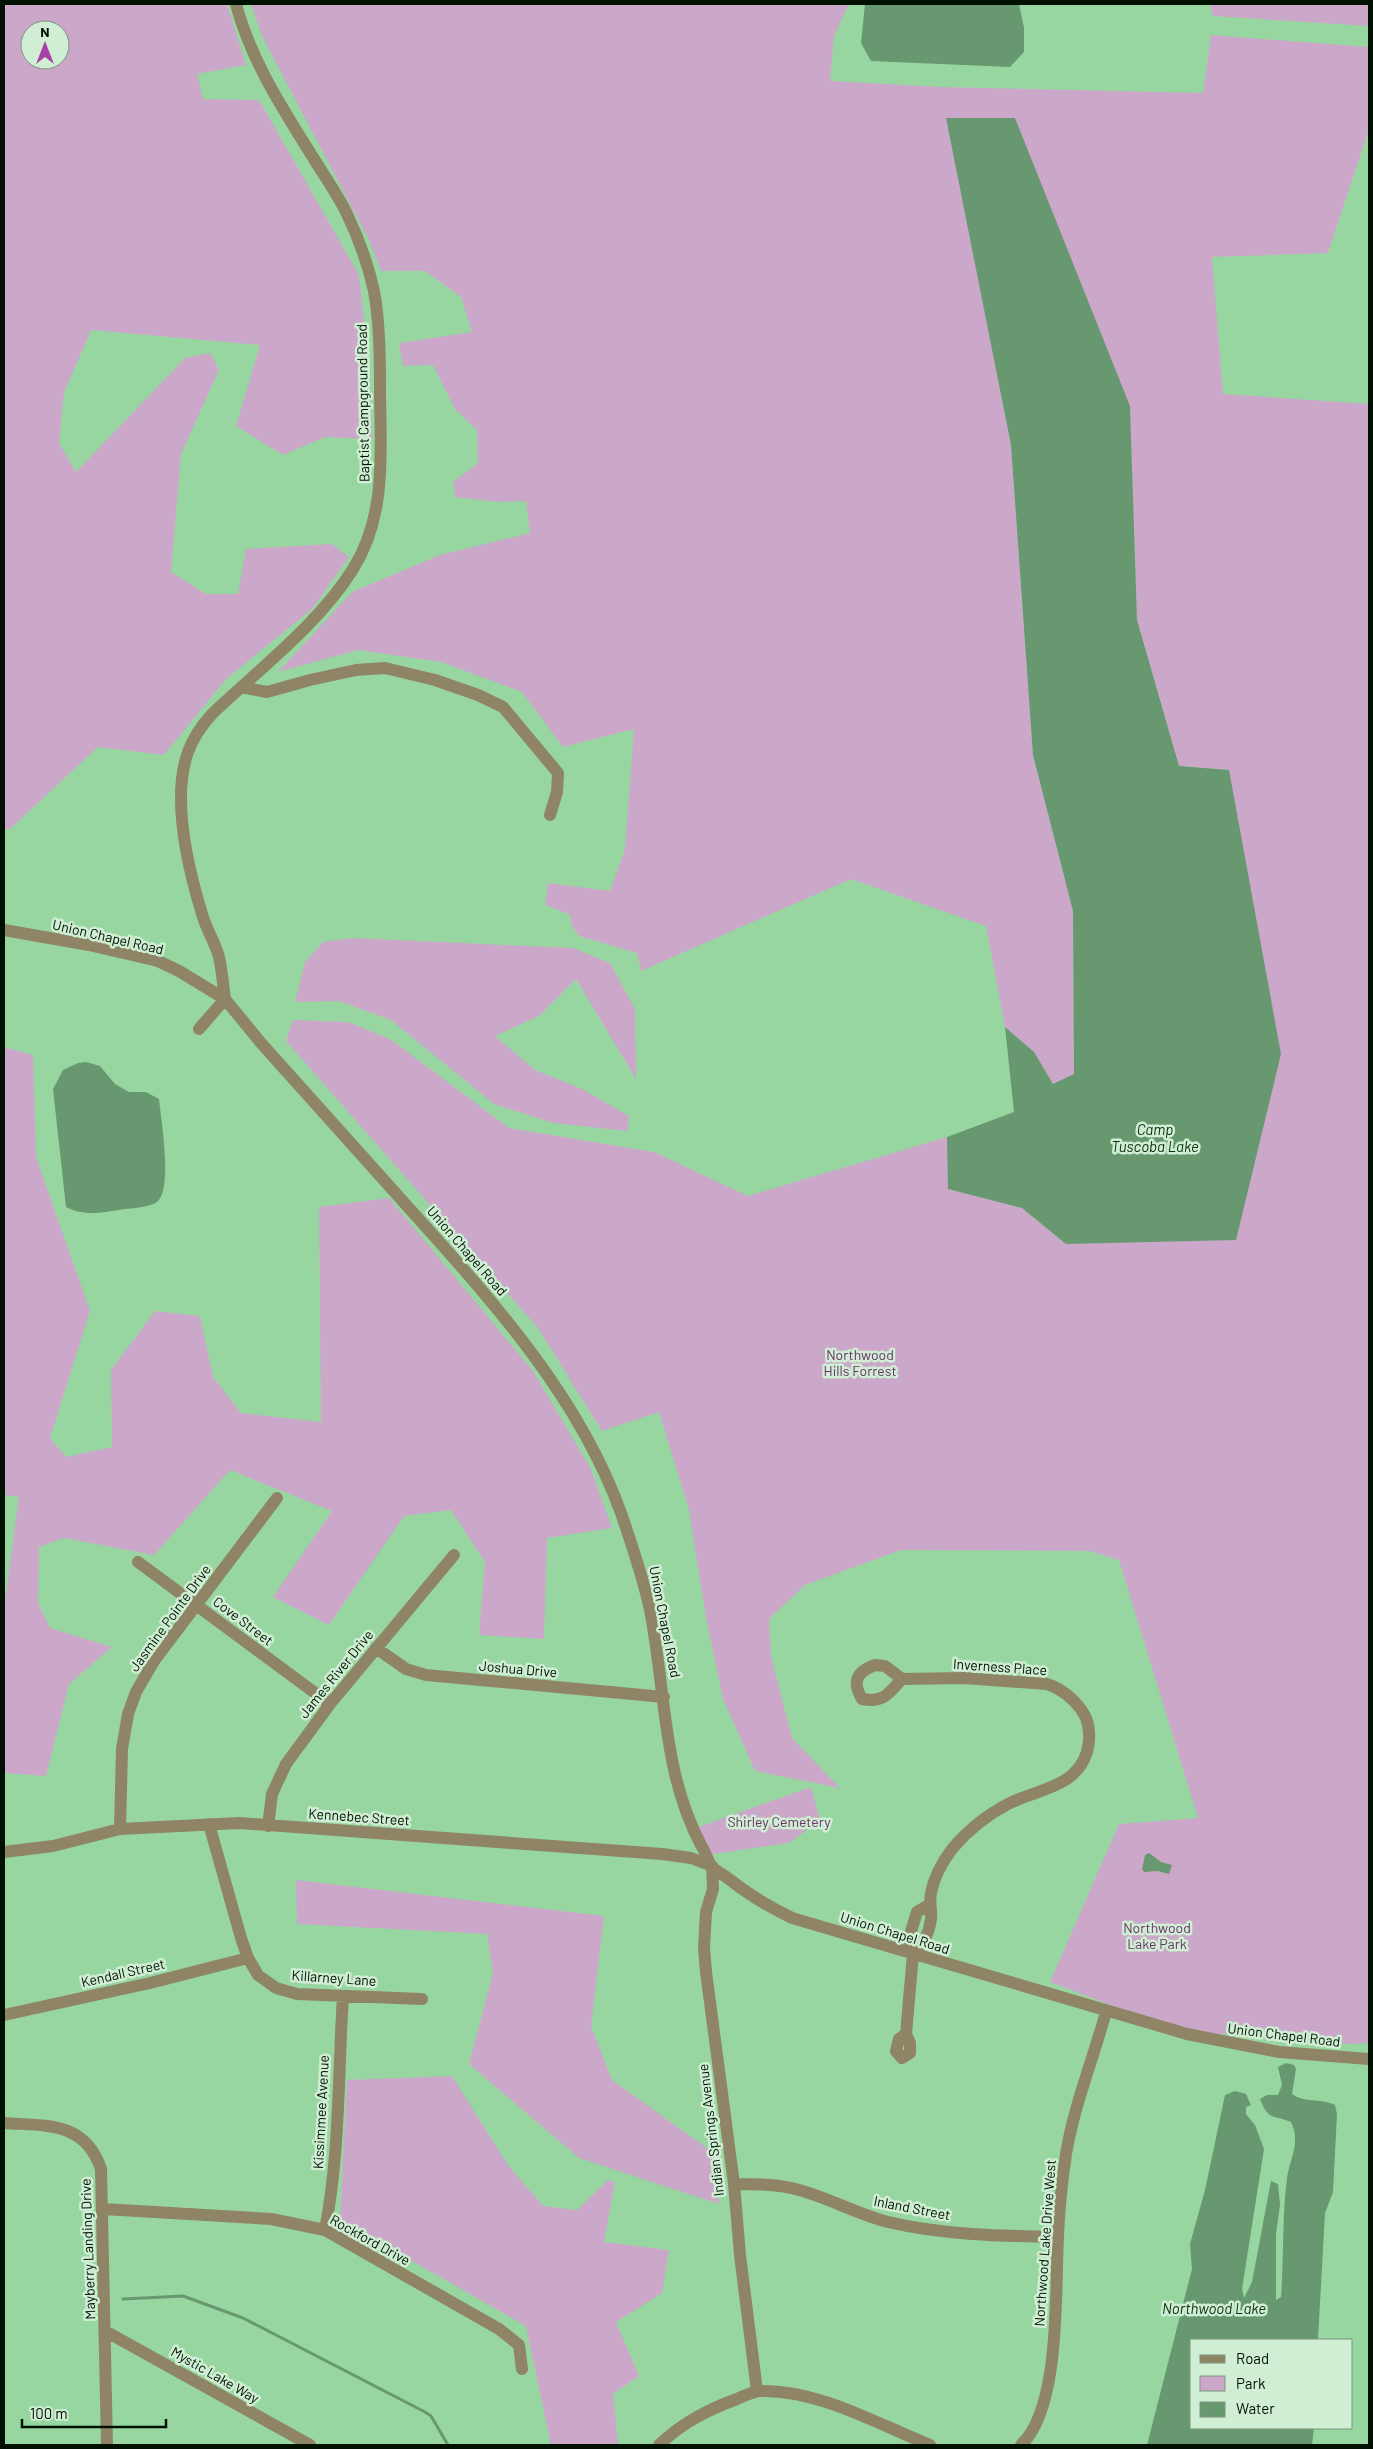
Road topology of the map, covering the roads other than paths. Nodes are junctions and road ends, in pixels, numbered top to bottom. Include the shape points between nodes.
1 (236, 4) edge
2 (241, 687) junction
3 (550, 815) dead end
4 (4, 930) edge
5 (225, 999) junction
6 (199, 1029) dead end
7 (277, 1498) dead end
8 (454, 1555) dead end
9 (138, 1562) dead end
10 (197, 1606) junction
11 (376, 1648) junction
12 (902, 1680) dead end
13 (664, 1697) junction
14 (330, 1704) junction
15 (209, 1824) junction
16 (268, 1826) junction
17 (120, 1829) junction
18 (4, 1852) edge
19 (712, 1866) junction
20 (912, 1954) junction
21 (248, 1958) junction
22 (342, 1996) junction
23 (422, 1999) dead end
24 (1106, 2012) junction
25 (4, 2015) edge
26 (906, 2034) dead end
27 (1369, 2059) edge
28 (4, 2123) edge
29 (734, 2184) junction
30 (104, 2209) junction
31 (325, 2230) junction
32 (1058, 2237) junction
33 (105, 2331) junction
34 (522, 2369) dead end
35 (757, 2391) junction
36 (107, 2445) edge
37 (310, 2445) edge
38 (659, 2445) edge
39 (930, 2445) edge
40 (1021, 2445) edge

1 - 2 street, Baptist Campground Road via 258,65 346,212 368,267 380,349 381,456 373,524 353,568 316,617
2 - 3 street via 267,692 356,670 385,668 478,695 503,707 558,773 557,792
2 - 5 street, Baptist Campground Road via 212,714 195,737 186,758 181,787 184,835 193,881 218,956
4 - 5 street, Union Chapel Road via 158,961
5 - 6 street
5 - 13 street, Union Chapel Road via 490,1299 559,1393 601,1466 632,1546 650,1611
7 - 10 street, Jasmine Pointe Drive
8 - 11 street, James River Drive
9 - 10 street, Cove Street
10 - 14 street, Cove Street
10 - 17 street, Jasmine Pointe Drive via 147,1670 128,1714 122,1749
11 - 13 street, Joshua Drive via 406,1669 426,1675
11 - 14 street, James River Drive
12 - 20 street, Inverness Place via 964,1678 1047,1684 1068,1695 1083,1713 1088,1729 1085,1758 1071,1776 1052,1788 1018,1799 987,1816 952,1849 934,1880 929,1904 917,1912 909,1938
13 - 19 street, Union Chapel Road via 668,1750 674,1773 688,1818
14 - 16 street, James River Drive via 275,1784
15 - 16 street, Kennebec Street
15 - 17 street, Kennebec Street
15 - 21 street, Killarney Lane
16 - 19 street, Kennebec Street via 628,1851 691,1858
17 - 18 street, Kennebec Street via 53,1846
19 - 20 street, Union Chapel Road via 759,1902 792,1918
19 - 29 street, Indian Springs Avenue via 713,1889 706,1912 704,1948
20 - 24 street, Union Chapel Road
20 - 26 street, Inverness Place
21 - 22 street, Killarney Lane via 258,1975 276,1988 297,1994
21 - 25 street, Kendall Street
22 - 23 street, Killarney Lane
22 - 31 street, Kissimmee Avenue via 338,2121
24 - 27 street, Union Chapel Road via 1244,2046
24 - 32 street, Northwood Lake Drive West via 1066,2154
28 - 30 street, Mayberry Landing Drive via 58,2127 84,2140 101,2169
29 - 32 street, Inland Street via 797,2189 853,2211 908,2226 979,2234
29 - 35 street, Indian Springs Avenue
30 - 31 street, Rockford Drive via 271,2219
30 - 33 street, Mayberry Landing Drive
31 - 34 street, Rockford Drive via 499,2328 519,2345
32 - 40 street, Northwood Lake Drive West via 1058,2293 1047,2386 1038,2420
33 - 36 street, Mayberry Landing Drive
33 - 37 street, Mystic Lake Way
35 - 38 street via 702,2414
35 - 39 street via 786,2393 822,2402

